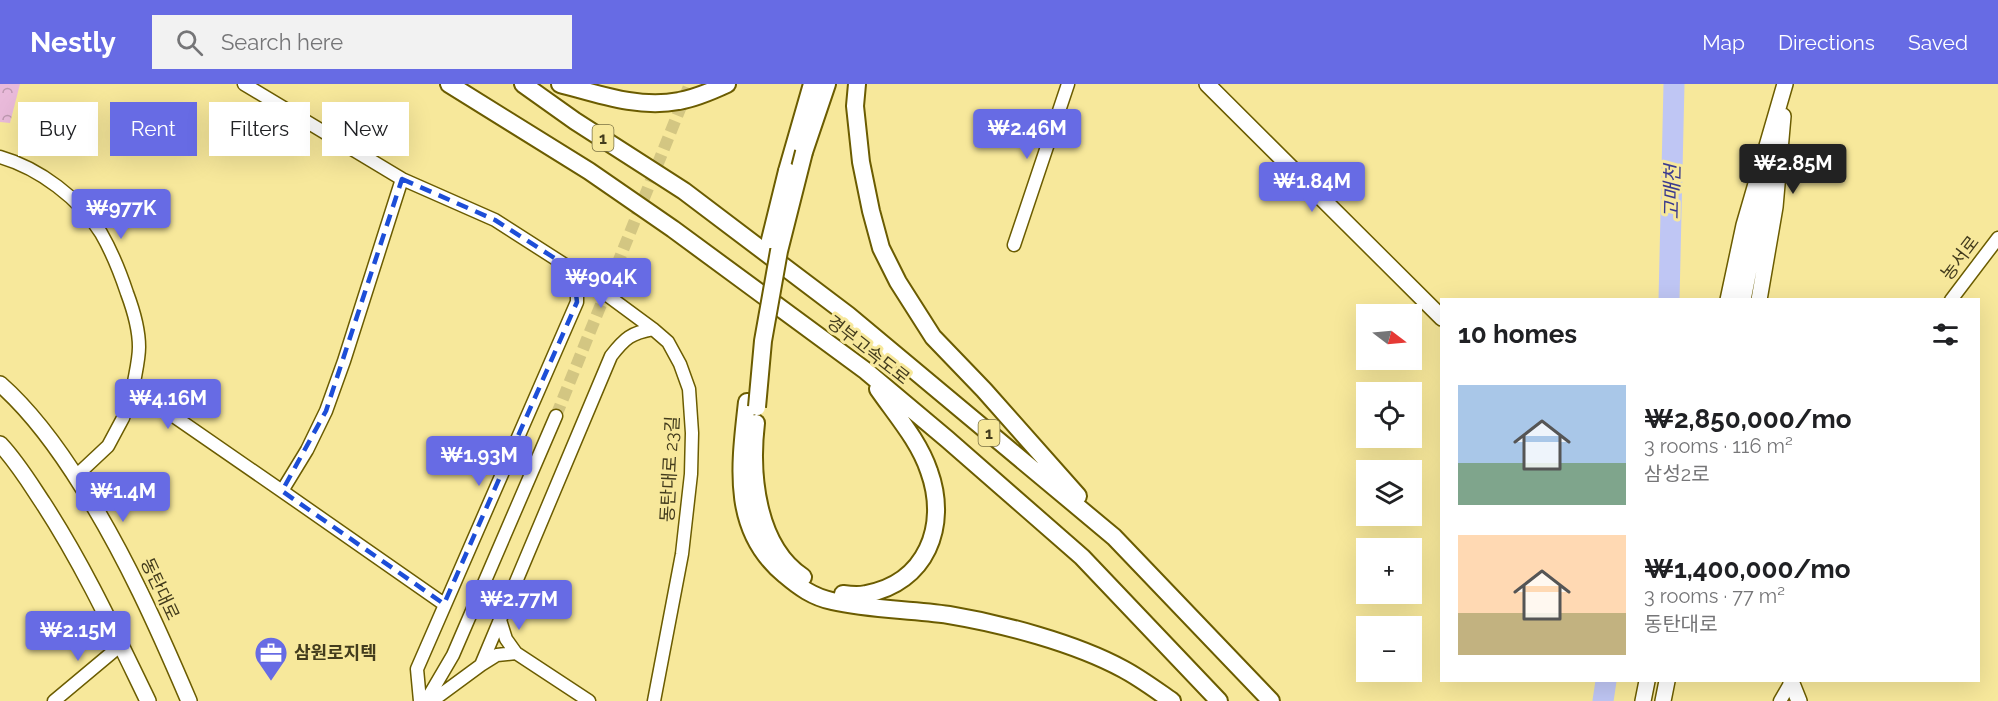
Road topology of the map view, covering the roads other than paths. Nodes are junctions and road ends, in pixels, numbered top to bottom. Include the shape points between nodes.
1 (244, 84) edge
2 (449, 84) edge
3 (523, 84) edge
4 (560, 84) edge
5 (727, 84) edge
6 (812, 84) edge
7 (827, 84) edge
8 (856, 84) edge
9 (1068, 84) edge
10 (1207, 84) edge
11 (1785, 84) edge
12 (0, 157) edge
13 (402, 178) junction
14 (1998, 238) edge
15 (1014, 245) dead end
16 (573, 270) junction
17 (1728, 298) edge
18 (1743, 298) edge
19 (1759, 298) edge
20 (1953, 298) edge
21 (1440, 316) edge
22 (653, 328) junction
23 (866, 371) junction
24 (0, 384) edge
25 (133, 388) junction
26 (752, 404) junction
27 (556, 416) tunnel mouth
28 (0, 444) edge
29 (76, 476) junction
30 (282, 492) junction
31 (1114, 537) junction
32 (444, 604) junction
33 (500, 620) junction
34 (121, 645) junction
35 (516, 653) junction
36 (481, 665) junction
37 (1647, 682) edge
38 (1667, 682) edge
39 (1790, 682) edge
40 (1791, 682) edge
41 (54, 701) edge
42 (148, 701) edge
43 (189, 701) edge
44 (420, 701) edge
45 (426, 701) edge
46 (432, 701) edge
47 (589, 701) edge
48 (654, 701) edge
49 (1172, 701) edge
50 (1219, 701) edge
51 (1271, 701) edge
52 (1643, 701) edge
53 (1663, 701) edge
54 (1780, 701) edge
55 (1799, 701) edge

1 - 13 street, 동탄대로 23길
2 - 23 highway, 경부고속도로 / 1 via 608,184
3 - 31 highway, 경부고속도로 / 1 via 684,191 839,308
4 - 5 highway via 619,100 670,103
6 - 26 highway, bridge via 769,247 754,338
7 - 26 highway, bridge via 804,152 779,251
8 - 31 highway via 861,162 871,211 881,248 898,282 933,337
9 - 15 street
10 - 21 main road
11 - 17 main road via 1744,225
11 - 18 main road
11 - 19 main road via 1775,207
12 - 25 street via 15,161 49,181 77,203 101,232 132,306 139,346
13 - 16 street, 동탄대로 23길 via 495,220
13 - 30 street via 326,411
14 - 20 street, 농서로
16 - 22 street, 동탄대로 23길
16 - 32 street via 577,302
22 - 33 street via 636,332 611,356
22 - 48 street, 동탄대로 23길 via 668,342 681,364 689,389 692,433 692,474 682,554
23 - 26 highway via 913,440 929,471 938,506 927,553 912,573 889,588 864,595 819,587 795,572 777,549 765,528 758,501
23 - 50 highway, 경부고속도로 / 1 via 1070,546
24 - 29 main road, 동탄대로 via 56,447
25 - 29 street via 108,446
25 - 30 street
26 - 49 highway via 740,475 743,507 765,555 804,591 831,601 949,615 1031,634 1122,668
27 - 45 street via 453,655
28 - 34 main road via 54,520
29 - 43 main road, 동탄대로 via 129,567
30 - 32 street
31 - 51 highway, 경부고속도로 / 1
32 - 44 street via 417,669
33 - 35 street
33 - 36 street
34 - 41 street
34 - 42 main road
35 - 36 street via 497,655
35 - 47 street
36 - 46 street
37 - 52 main road
38 - 53 main road
39 - 54 street
40 - 55 main road

